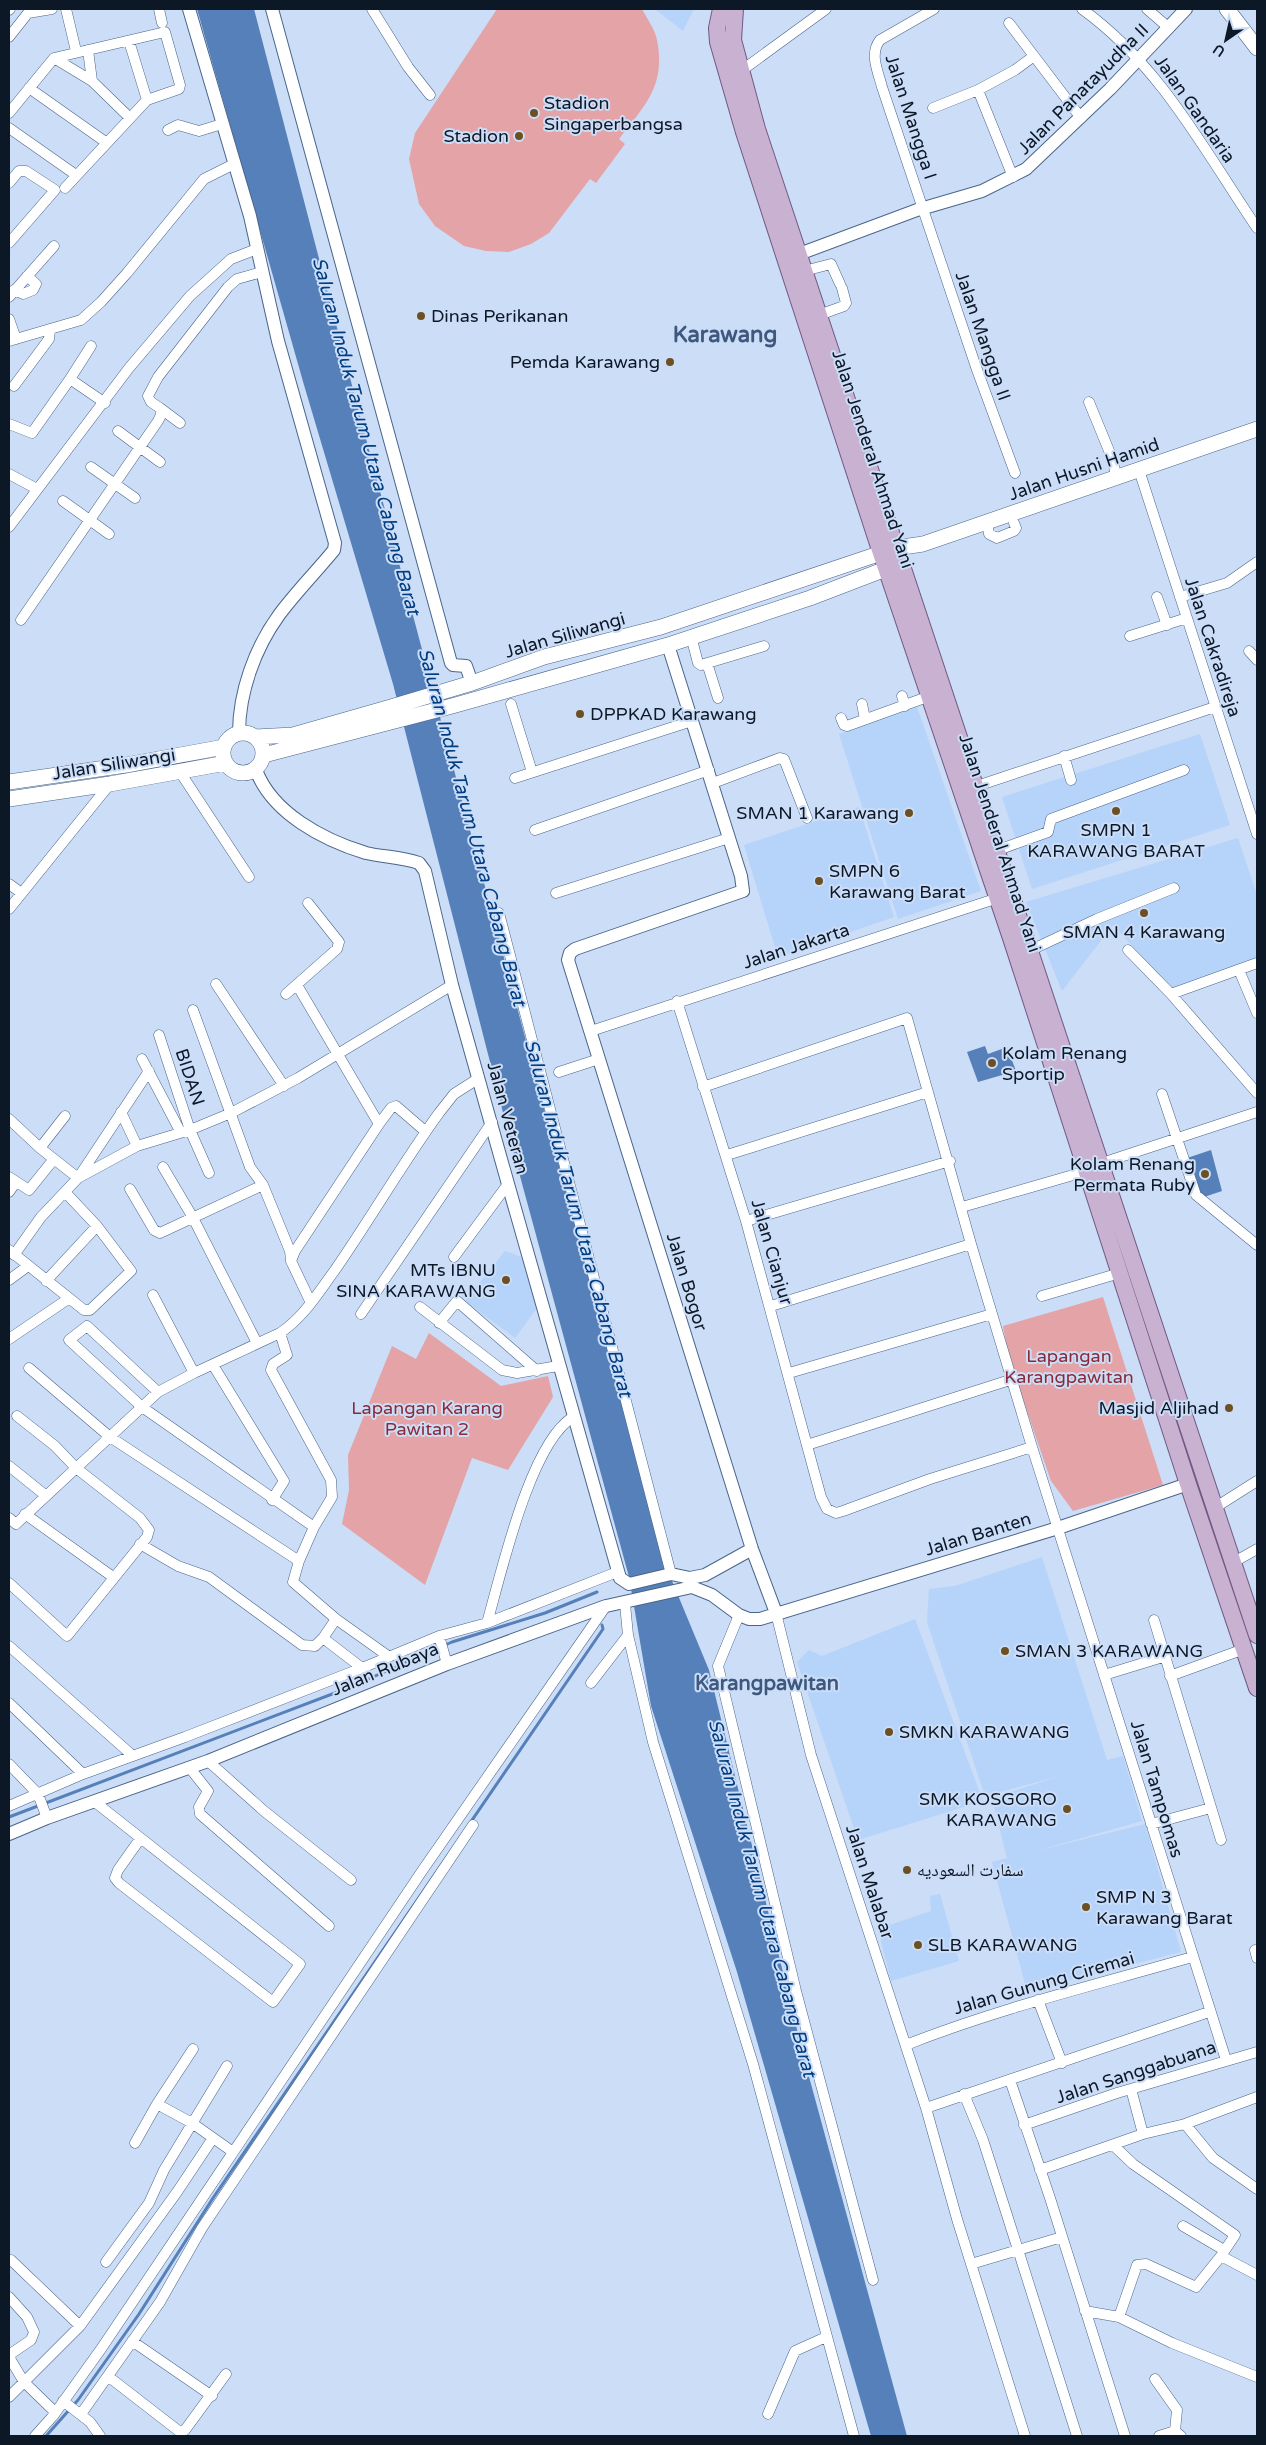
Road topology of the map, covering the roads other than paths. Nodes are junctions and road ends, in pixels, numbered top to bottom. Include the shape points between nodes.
1 (52, 9) edge
2 (66, 9) edge
3 (158, 9) edge
4 (189, 9) edge
5 (272, 9) edge
6 (372, 9) edge
7 (720, 9) edge
8 (735, 9) edge
9 (826, 9) edge
10 (934, 9) edge
11 (1082, 9) edge
12 (1147, 9) edge
13 (1186, 9) edge
14 (1227, 9) edge
15 (162, 23) dead end
16 (1009, 23) dead end
17 (1169, 28) junction
18 (9, 37) edge
19 (129, 41) junction
20 (1256, 44) edge
21 (88, 50) junction
22 (76, 51) junction
23 (1034, 56) junction
24 (54, 58) junction
25 (1140, 58) junction
26 (741, 71) junction
27 (92, 81) junction
28 (29, 88) junction
29 (978, 90) junction
30 (430, 95) dead end
31 (147, 100) junction
32 (11, 107) edge
33 (932, 108) dead end
34 (129, 117) junction
35 (1081, 118) junction
36 (222, 124) junction
37 (9, 128) edge
38 (168, 130) dead end
39 (107, 143) junction
40 (234, 164) junction
41 (76, 176) junction
42 (1013, 177) junction
43 (9, 183) edge
44 (66, 188) dead end
45 (923, 208) junction
46 (1257, 228) edge
47 (9, 244) edge
48 (54, 246) dead end
49 (257, 248) junction
50 (799, 254) junction
51 (262, 272) junction
52 (803, 282) junction
53 (11, 294) edge
54 (819, 315) junction
55 (9, 319) edge
56 (50, 329) junction
57 (12, 340) edge
58 (90, 346) dead end
59 (822, 348) junction
60 (70, 379) junction
61 (14, 386) dead end
62 (1089, 402) dead end
63 (105, 403) junction
64 (160, 408) junction
65 (180, 423) dead end
66 (9, 424) edge
67 (1257, 429) edge
68 (118, 431) dead end
69 (140, 447) junction
70 (160, 462) dead end
71 (91, 468) dead end
72 (1139, 470) junction
73 (1015, 473) dead end
74 (9, 474) edge
75 (1117, 479) junction
76 (114, 484) junction
77 (37, 489) junction
78 (134, 498) dead end
79 (63, 501) dead end
80 (88, 520) junction
81 (987, 522) junction
82 (1014, 522) dead end
83 (9, 527) edge
84 (109, 534) dead end
85 (892, 558) junction
86 (1257, 562) edge
87 (766, 592) junction
88 (1157, 597) dead end
89 (1180, 597) junction
90 (774, 610) junction
91 (1187, 618) junction
92 (21, 620) dead end
93 (1167, 625) junction
94 (691, 636) junction
95 (1130, 636) dead end
96 (668, 645) junction
97 (764, 646) dead end
98 (1249, 652) dead end
99 (544, 658) junction
100 (1257, 660) edge
101 (707, 664) junction
102 (550, 678) junction
103 (472, 683) junction
104 (930, 696) junction
105 (718, 698) dead end
106 (511, 704) dead end
107 (862, 704) dead end
108 (1215, 707) junction
109 (391, 715) junction
110 (841, 718) dead end
111 (865, 719) junction
112 (692, 721) junction
113 (239, 733) junction
114 (255, 736) junction
115 (224, 747) junction
116 (264, 755) junction
117 (1064, 756) junction
118 (226, 763) junction
119 (256, 770) junction
120 (1184, 770) dead end
121 (180, 772) junction
122 (532, 772) junction
123 (711, 777) junction
124 (515, 778) dead end
125 (1071, 780) dead end
126 (9, 782) edge
127 (110, 784) junction
128 (977, 786) junction
129 (9, 799) edge
130 (807, 818) dead end
131 (535, 830) dead end
132 (1257, 834) edge
133 (729, 838) junction
134 (998, 850) junction
135 (249, 877) dead end
136 (9, 884) edge
137 (1174, 888) dead end
138 (20, 892) junction
139 (556, 893) dead end
140 (1005, 895) junction
141 (308, 903) dead end
142 (9, 909) edge
143 (499, 913) dead end
144 (1128, 950) dead end
145 (1030, 952) junction
146 (1257, 963) edge
147 (1239, 970) junction
148 (216, 984) dead end
149 (297, 985) junction
150 (452, 985) junction
151 (286, 994) dead end
152 (1171, 994) junction
153 (676, 1001) junction
154 (193, 1010) dead end
155 (1257, 1013) edge
156 (591, 1030) junction
157 (159, 1035) dead end
158 (337, 1054) junction
159 (142, 1059) dead end
160 (599, 1059) junction
161 (149, 1071) junction
162 (559, 1072) dead end
163 (479, 1078) junction
164 (284, 1086) junction
165 (703, 1087) junction
166 (928, 1092) junction
167 (1257, 1093) edge
168 (1162, 1094) dead end
169 (121, 1112) junction
170 (1257, 1112) edge
171 (231, 1113) junction
172 (65, 1116) dead end
173 (9, 1118) edge
174 (492, 1122) junction
175 (379, 1124) junction
176 (185, 1130) junction
177 (425, 1131) junction
178 (1177, 1138) junction
179 (137, 1146) junction
180 (40, 1148) junction
181 (727, 1155) junction
182 (54, 1159) junction
183 (950, 1161) junction
184 (1102, 1163) junction
185 (163, 1167) dead end
186 (1087, 1171) junction
187 (209, 1173) dead end
188 (78, 1178) junction
189 (12, 1179) edge
190 (508, 1184) junction
191 (263, 1185) junction
192 (130, 1189) dead end
193 (9, 1192) edge
194 (65, 1192) junction
195 (962, 1207) junction
196 (192, 1216) junction
197 (746, 1221) junction
198 (97, 1226) junction
199 (971, 1244) junction
200 (1257, 1244) edge
201 (11, 1253) edge
202 (454, 1257) dead end
203 (291, 1261) junction
204 (28, 1266) junction
205 (1120, 1273) junction
206 (9, 1280) edge
207 (46, 1281) junction
208 (153, 1295) dead end
209 (1042, 1296) dead end
210 (68, 1299) junction
211 (310, 1303) junction
212 (771, 1306) junction
213 (420, 1307) dead end
214 (361, 1314) dead end
215 (992, 1314) junction
216 (439, 1323) junction
217 (280, 1333) junction
218 (9, 1339) edge
219 (257, 1343) junction
220 (213, 1365) junction
221 (558, 1366) junction
222 (30, 1368) dead end
223 (537, 1371) junction
224 (194, 1372) junction
225 (789, 1373) junction
226 (1013, 1380) junction
227 (158, 1392) junction
228 (142, 1407) junction
229 (17, 1416) dead end
230 (574, 1417) junction
231 (110, 1437) junction
232 (807, 1445) junction
233 (1032, 1447) junction
234 (9, 1466) edge
235 (76, 1468) junction
236 (1257, 1481) edge
237 (1188, 1484) junction
238 (45, 1495) junction
239 (272, 1500) junction
240 (1216, 1507) junction
241 (25, 1514) junction
242 (9, 1518) edge
243 (314, 1527) junction
244 (1058, 1528) junction
245 (140, 1544) junction
246 (752, 1549) junction
247 (1257, 1549) edge
248 (299, 1561) junction
249 (1234, 1562) junction
250 (617, 1572) junction
251 (671, 1574) junction
252 (112, 1577) junction
253 (9, 1583) edge
254 (628, 1602) junction
255 (606, 1606) junction
256 (1253, 1606) edge
257 (776, 1613) junction
258 (739, 1615) junction
259 (336, 1619) junction
260 (1154, 1620) dead end
261 (487, 1623) junction
262 (628, 1635) junction
263 (1257, 1635) edge
264 (323, 1638) junction
265 (439, 1638) junction
266 (9, 1646) edge
267 (1244, 1649) junction
268 (388, 1656) junction
269 (1163, 1657) junction
270 (446, 1660) junction
271 (362, 1668) junction
272 (1104, 1675) junction
273 (1170, 1676) junction
274 (592, 1683) dead end
275 (1257, 1688) edge
276 (9, 1704) edge
277 (133, 1756) junction
278 (208, 1761) junction
279 (9, 1764) edge
280 (189, 1767) junction
281 (83, 1774) junction
282 (39, 1796) junction
283 (95, 1802) junction
284 (9, 1806) edge
285 (1211, 1808) junction
286 (46, 1815) junction
287 (1151, 1824) junction
288 (473, 1826) dead end
289 (9, 1834) edge
290 (140, 1839) junction
291 (1221, 1840) dead end
292 (351, 1880) dead end
293 (329, 1926) dead end
294 (1192, 1957) junction
295 (1038, 2000) junction
296 (1210, 2012) junction
297 (906, 2044) junction
298 (193, 2049) dead end
299 (1257, 2052) edge
300 (1226, 2060) junction
301 (1062, 2063) junction
302 (227, 2066) dead end
303 (1010, 2080) junction
304 (1131, 2089) junction
305 (964, 2094) junction
306 (1257, 2098) edge
307 (157, 2104) junction
308 (926, 2108) junction
309 (192, 2123) junction
310 (1185, 2124) junction
311 (1024, 2125) junction
312 (1143, 2134) junction
313 (214, 2138) junction
314 (135, 2143) dead end
315 (1114, 2146) junction
316 (234, 2152) junction
317 (1040, 2170) junction
318 (1257, 2188) edge
319 (135, 2222) junction
320 (1184, 2226) dead end
321 (148, 2230) junction
322 (1062, 2237) junction
323 (1018, 2250) junction
324 (1223, 2253) junction
325 (11, 2260) dead end
326 (106, 2262) dead end
327 (971, 2264) junction
328 (1257, 2275) edge
329 (873, 2280) dead end
330 (9, 2297) edge
331 (1085, 2311) junction
332 (1119, 2317) junction
333 (80, 2326) junction
334 (826, 2338) junction
335 (132, 2341) junction
336 (9, 2356) edge
337 (226, 2374) dead end
338 (109, 2377) junction
339 (1257, 2377) edge
340 (1155, 2379) dead end
341 (24, 2382) junction
342 (212, 2396) junction
343 (9, 2397) edge
344 (65, 2402) junction
345 (55, 2412) junction
346 (78, 2412) junction
347 (768, 2414) dead end
348 (1178, 2434) edge
349 (35, 2436) edge
350 (100, 2436) edge
351 (854, 2436) edge
352 (1025, 2436) edge
353 (1077, 2436) edge
354 (1125, 2436) edge
355 (1160, 2436) edge

1 - 18 street via 28,13
2 - 22 street
3 - 15 street
4 - 36 street
5 - 103 street via 450,663 466,666
6 - 30 street via 408,67
7 - 52 main road, Jalan Jenderal Ahmad Yani via 718,42 725,68
8 - 26 main road, Jalan Jenderal Ahmad Yani via 733,40
9 - 26 street
10 - 45 street, Jalan Mangga I via 880,40 873,53
11 - 25 street, Jalan Gandaria
12 - 17 street
13 - 17 street, Jalan Panatayudha II
14 - 20 main road
16 - 23 street
17 - 25 street, Jalan Panatayudha II
19 - 21 street
19 - 31 street
19 - 31 street via 165,32 179,89
21 - 22 street
21 - 27 street
22 - 24 street
23 - 29 street
23 - 35 street
24 - 27 street
24 - 28 street
25 - 35 street, Jalan Panatayudha II
25 - 46 street, Jalan Gandaria via 1182,112
26 - 50 main road, Jalan Jenderal Ahmad Yani
27 - 34 street
28 - 32 street
28 - 39 street
29 - 33 street
29 - 42 street
31 - 34 street
34 - 39 street
35 - 42 street, Jalan Panatayudha II
36 - 38 street via 199,131 178,125
36 - 40 street
37 - 41 street
39 - 41 street
40 - 49 street
40 - 56 street via 204,179 94,308 77,322
41 - 44 street
42 - 45 street, Jalan Panatayudha II via 982,191
43 - 47 street via 19,171 26,171 55,190
45 - 50 street, Jalan Panatayudha II
45 - 73 street, Jalan Mangga II
48 - 53 street via 27,276 36,284 33,290
49 - 51 street
49 - 63 street via 230,259 190,296 159,330
50 - 52 main road, Jalan Jenderal Ahmad Yani
51 - 64 street via 237,279 228,287 158,377 148,396
51 - 113 street via 335,543 334,550 279,615 263,640 246,683 240,707
52 - 54 main road, Jalan Jenderal Ahmad Yani
52 - 54 street via 832,264 846,303
52 - 59 main road, Jalan Jenderal Ahmad Yani
54 - 59 main road, Jalan Jenderal Ahmad Yani
55 - 57 street
56 - 57 street
56 - 61 street via 49,339
58 - 60 street
59 - 85 main road, Jalan Jenderal Ahmad Yani
60 - 63 street
60 - 66 street via 32,433
62 - 75 street
63 - 77 street
64 - 65 street
64 - 69 street via 161,415
67 - 72 main road, Jalan Husni Hamid
68 - 69 street
69 - 70 street
69 - 76 street
71 - 76 street
72 - 75 main road, Jalan Husni Hamid
72 - 89 street, Jalan Cakradireja
74 - 77 street
75 - 81 main road, Jalan Husni Hamid
76 - 78 street
76 - 80 street
77 - 83 street
79 - 80 street
80 - 84 street
80 - 92 street
81 - 82 street via 989,534 996,538 1014,531
81 - 85 main road, Jalan Husni Hamid
85 - 87 main road, Jalan Siliwangi
85 - 90 main road, Jalan Siliwangi
85 - 104 main road, Jalan Jenderal Ahmad Yani
85 - 128 main road, Jalan Jenderal Ahmad Yani
86 - 89 street via 1227,583
87 - 90 main road
87 - 99 main road, Jalan Siliwangi via 661,627
88 - 93 street
89 - 91 street, Jalan Cakradireja
90 - 94 main road, Jalan Siliwangi
91 - 93 street
91 - 108 street, Jalan Cakradireja
93 - 95 street
94 - 96 main road, Jalan Siliwangi
94 - 101 street via 698,663
96 - 102 main road, Jalan Siliwangi
96 - 112 street
97 - 101 street
98 - 100 street
99 - 102 main road
99 - 103 main road, Jalan Siliwangi
101 - 105 street
102 - 109 main road, Jalan Siliwangi via 452,706
103 - 109 main road, Jalan Siliwangi
104 - 111 street via 903,701
104 - 140 main road, Jalan Jenderal Ahmad Yani
106 - 122 street
107 - 111 street
108 - 117 street via 1100,747
108 - 132 street, Jalan Cakradireja
109 - 114 main road, Jalan Siliwangi via 294,735
109 - 116 main road, Jalan Siliwangi
110 - 111 street via 847,726
112 - 122 street
112 - 123 street
113 - 114 main road
113 - 115 main road via 231,736
114 - 116 main road via 263,747
115 - 118 main road
115 - 126 main road, Jalan Siliwangi
116 - 119 main road
117 - 125 street
117 - 128 street
118 - 119 main road via 240,773
118 - 121 main road, Jalan Siliwangi
119 - 150 street, Jalan Veteran via 265,788 288,814 310,828 366,853 421,865
120 - 134 street via 1051,819 1046,833
121 - 127 main road, Jalan Siliwangi
121 - 135 street
122 - 124 street
123 - 130 street via 784,759
123 - 131 street
123 - 133 street
127 - 129 main road, Jalan Siliwangi
127 - 138 street
128 - 134 main road, Jalan Jenderal Ahmad Yani
133 - 139 street
133 - 156 street, Jalan Bogor via 743,891 570,953 568,960
134 - 140 main road, Jalan Jenderal Ahmad Yani
136 - 138 street
137 - 145 street via 1097,919
138 - 142 street
140 - 145 main road, Jalan Jenderal Ahmad Yani
140 - 153 street, Jalan Jakarta
140 - 186 main road, Jalan Jenderal Ahmad Yani
141 - 149 street via 338,942 337,949
143 - 251 street
144 - 152 street
145 - 184 main road, Jalan Jenderal Ahmad Yani
146 - 147 street
147 - 152 street
147 - 155 street
148 - 164 street
149 - 151 street
149 - 158 street
150 - 158 street
150 - 163 street, Jalan Veteran
152 - 167 street
153 - 156 street, Jalan Jakarta
153 - 165 street, Jalan Cianjur
154 - 171 street
156 - 160 street, Jalan Bogor
157 - 176 street, BIDAN
158 - 164 street
158 - 175 street
159 - 161 street
160 - 162 street
160 - 246 street, Jalan Bogor
161 - 169 street
161 - 176 street
163 - 174 street, Jalan Veteran
163 - 177 street via 454,1094
164 - 171 street
165 - 166 street, Jalan Tampomas via 908,1018
165 - 181 street, Jalan Cianjur
166 - 181 street
166 - 183 street, Jalan Tampomas
168 - 178 street
169 - 179 street
169 - 188 street
170 - 178 street
171 - 176 street
171 - 191 street via 250,1167
172 - 180 street
173 - 180 street
174 - 190 street, Jalan Veteran
174 - 214 street
175 - 177 street via 396,1106
175 - 203 street
176 - 179 street
176 - 187 street
177 - 211 street via 358,1236
178 - 184 street
178 - 200 street via 1196,1195
179 - 188 street
180 - 182 street
181 - 197 street, Jalan Cianjur
182 - 188 street
182 - 189 street via 32,1189 25,1189
183 - 195 street, Jalan Tampomas
183 - 197 street
184 - 240 main road, Jalan Jenderal Ahmad Yani
185 - 196 street
186 - 195 street
186 - 205 main road, Jalan Jenderal Ahmad Yani
188 - 194 street
189 - 193 street
190 - 202 street
190 - 221 street, Jalan Veteran
191 - 196 street
191 - 203 street via 290,1251
192 - 196 street via 157,1232
194 - 198 street
194 - 201 street
195 - 199 street, Jalan Tampomas
196 - 219 street
197 - 212 street, Jalan Cianjur
198 - 207 street
198 - 210 street via 132,1271 90,1310 84,1310
199 - 212 street
199 - 215 street, Jalan Tampomas
201 - 204 street
203 - 211 street
204 - 206 street
204 - 207 street
205 - 209 street
205 - 237 main road, Jalan Jenderal Ahmad Yani
207 - 210 street
208 - 224 street
210 - 218 street
211 - 217 street via 292,1325
212 - 225 street, Jalan Cianjur
213 - 216 street
215 - 225 street
215 - 226 street, Jalan Tampomas
216 - 223 street via 502,1370 517,1373
216 - 223 street via 457,1301
217 - 219 street
217 - 243 street via 287,1355 273,1364 270,1370 332,1487 332,1497
219 - 220 street
220 - 224 street
220 - 239 street via 284,1481
221 - 223 street
221 - 230 street, Jalan Veteran
222 - 231 street
224 - 227 street
225 - 232 street, Jalan Cianjur
226 - 232 street
226 - 233 street, Jalan Tampomas
227 - 228 street
227 - 228 street via 87,1326 69,1340
228 - 231 street
228 - 239 street
229 - 235 street via 55,1446
230 - 250 street, Jalan Veteran
230 - 261 street via 559,1428 530,1484 514,1526
231 - 235 street
231 - 248 street
232 - 233 street, Jalan Cianjur via 821,1497 830,1511 836,1513 930,1478
233 - 244 street, Jalan Tampomas
234 - 238 street
235 - 238 street
235 - 245 street via 146,1524 149,1530
236 - 240 street
237 - 244 street, Jalan Banten
237 - 267 main road, Jalan Jenderal Ahmad Yani
238 - 241 street
239 - 243 street
240 - 249 main road, Jalan Jenderal Ahmad Yani
241 - 242 street via 16,1524
241 - 252 street
243 - 248 street
244 - 257 street, Jalan Banten
244 - 272 street, Jalan Tampomas
245 - 252 street
245 - 264 street via 178,1566 209,1577 302,1645 315,1646
246 - 251 street via 705,1575 690,1578
246 - 257 street, Jalan Bogor
247 - 249 street
248 - 259 street via 294,1582
249 - 256 main road, Jalan Jenderal Ahmad Yani
250 - 251 street via 629,1584
250 - 261 street
252 - 253 street via 67,1636
254 - 255 street, Jalan Rubaya
254 - 258 street, Jalan Rubaya via 692,1587 705,1591
254 - 262 street
255 - 270 street, Jalan Rubaya
255 - 316 street via 454,1823
256 - 263 main road, Jalan Jenderal Ahmad Yani
257 - 258 street via 749,1619
257 - 297 street, Jalan Malabar via 811,1755
258 - 329 street via 718,1666 796,1991
259 - 264 street
259 - 268 street
260 - 269 street
261 - 265 street
262 - 274 street
262 - 334 street via 653,1742 753,2064
264 - 271 street
265 - 268 street
265 - 270 street
266 - 277 street
267 - 273 street
267 - 275 main road, Jalan Jenderal Ahmad Yani
268 - 271 street
269 - 272 street
269 - 273 street
270 - 278 street, Jalan Rubaya
271 - 277 street
272 - 287 street, Jalan Tampomas
273 - 285 street
276 - 281 street
277 - 281 street
278 - 280 street, Jalan Rubaya
278 - 292 street via 264,1811
279 - 282 street
280 - 283 street, Jalan Rubaya
280 - 293 street via 208,1792 199,1807 200,1814
281 - 282 street
282 - 284 street
282 - 286 street
283 - 286 street, Jalan Rubaya
283 - 290 street
285 - 287 street
285 - 291 street
286 - 289 street, Jalan Rubaya
287 - 294 street, Jalan Tampomas
288 - 335 street via 202,2228 160,2302
290 - 290 street via 118,1870 115,1878 118,1883 273,2002 300,1964
294 - 295 street, Jalan Gunung Ciremai
294 - 296 street, Jalan Tampomas
295 - 297 street, Jalan Gunung Ciremai
295 - 301 street
296 - 300 street, Jalan Tampomas
296 - 301 street
297 - 308 street, Jalan Malabar
298 - 307 street
299 - 300 street, Jalan Sanggabuana
300 - 304 street, Jalan Sanggabuana
301 - 303 street
302 - 309 street
303 - 305 street
303 - 311 street
304 - 311 street, Jalan Sanggabuana
304 - 312 street
305 - 308 street
305 - 323 street
306 - 310 street
307 - 309 street
307 - 314 street
308 - 327 street, Jalan Malabar
309 - 313 street
309 - 319 street via 149,2203
310 - 312 street
310 - 318 street via 1213,2158
311 - 317 street
312 - 315 street
313 - 316 street
313 - 321 street
315 - 317 street
315 - 324 street via 1145,2172 1233,2232 1234,2238
316 - 344 street
317 - 322 street
319 - 321 street
319 - 326 street
320 - 324 street
321 - 333 street
322 - 323 street
322 - 331 street
323 - 327 street
323 - 353 street
324 - 328 street
324 - 332 street via 1196,2287 1146,2264 1137,2265
325 - 333 street
327 - 352 street, Jalan Malabar
330 - 336 street via 27,2317 34,2332 31,2340
331 - 332 street
331 - 354 street
332 - 339 street via 1172,2343
333 - 341 street
334 - 347 street via 795,2351
334 - 351 street
335 - 338 street
335 - 342 street
336 - 341 street
337 - 342 street
338 - 342 street via 180,2432
338 - 346 street
340 - 348 street via 1177,2410
341 - 343 street
341 - 345 street
344 - 345 street
344 - 346 street
345 - 349 street
346 - 350 street
348 - 355 street

